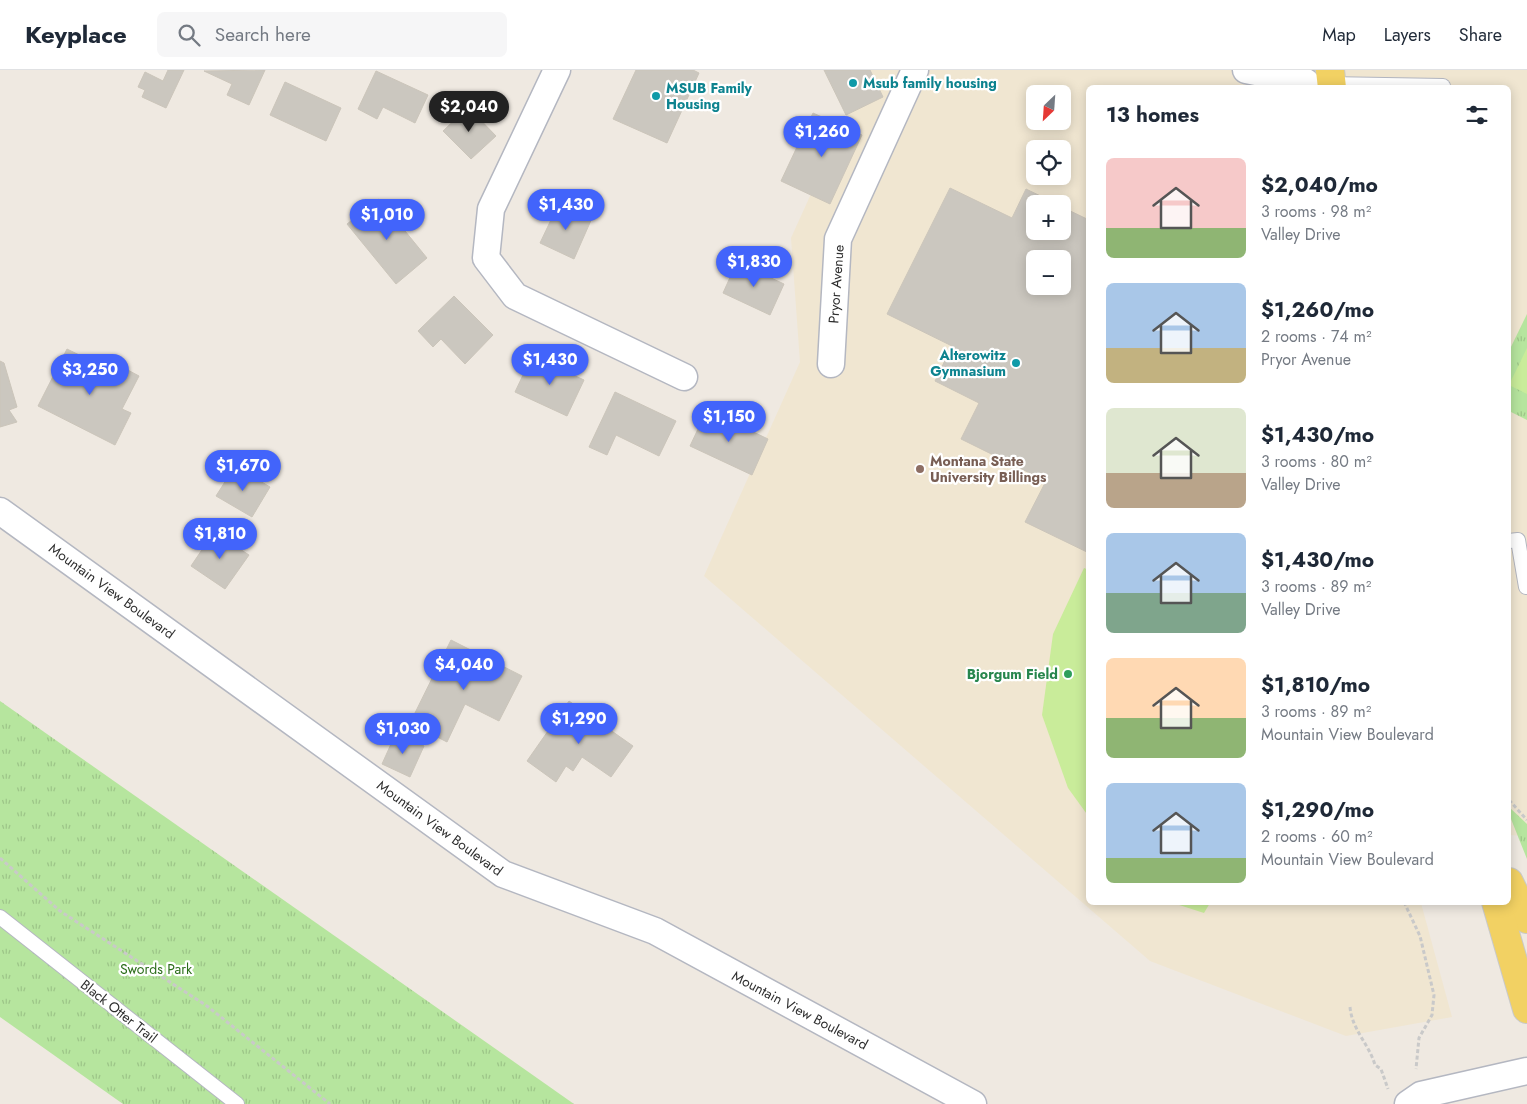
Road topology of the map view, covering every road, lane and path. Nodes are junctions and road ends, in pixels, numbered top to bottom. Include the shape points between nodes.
1 (557, 70) edge
2 (915, 70) edge
3 (1246, 70) edge
4 (1325, 81) edge
5 (1419, 85) edge
6 (831, 364) dead end
7 (684, 377) dead end
8 (0, 511) edge
9 (1511, 541) edge
10 (1526, 587) edge
11 (1511, 802) edge
12 (1527, 820) edge
13 (0, 858) edge
14 (1511, 886) edge
15 (1405, 905) edge
16 (1497, 905) edge
17 (0, 917) edge
18 (1527, 919) edge
19 (1350, 1008) dead end
20 (1527, 1009) edge
21 (1527, 1071) edge
22 (1404, 1100) edge
23 (238, 1104) edge
24 (330, 1104) edge
25 (973, 1104) edge

1 - 7 street via 491,209 486,258 515,296
2 - 6 street, Pryor Avenue via 838,239
3 - 4 street
4 - 5 lane
8 - 25 street, Mountain View Boulevard via 504,874 655,931
9 - 10 lane via 1518,540
11 - 12 path
13 - 24 path via 60,911 207,1006
14 - 18 main road
15 - 22 path via 1420,936 1434,995 1432,1015 1419,1038
16 - 20 main road
17 - 23 lane, Black Otter Trail
19 - 22 path via 1359,1037 1375,1064
21 - 22 street

